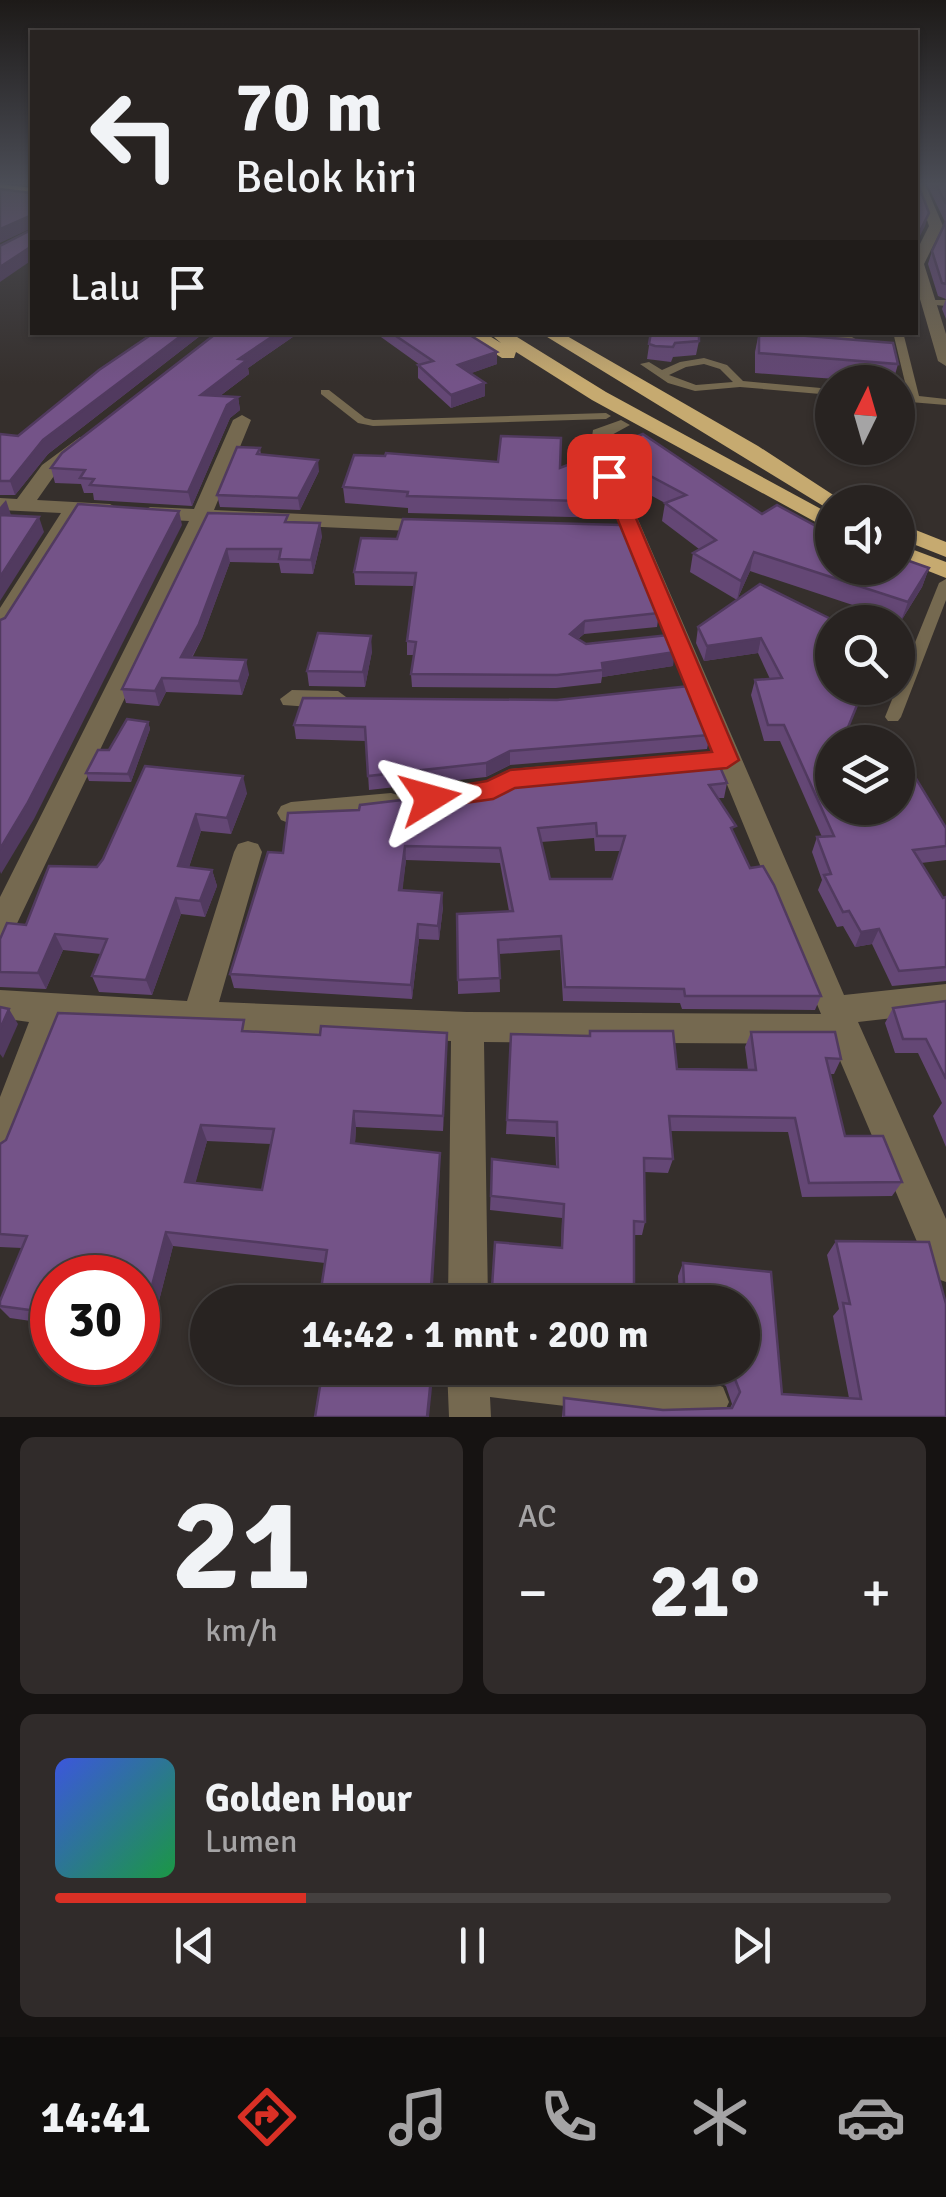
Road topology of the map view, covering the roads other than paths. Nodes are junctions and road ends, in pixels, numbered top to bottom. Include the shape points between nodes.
1 (918, 270) edge
2 (923, 297) edge
3 (946, 304) edge
4 (474, 335) edge
5 (501, 335) edge
6 (529, 335) edge
7 (552, 335) edge
8 (795, 335) edge
9 (899, 338) edge
10 (862, 341) edge
11 (881, 342) edge
12 (946, 361) edge
13 (645, 364) dead end
14 (906, 365) edge
15 (662, 374) junction
16 (740, 384) junction
17 (815, 391) edge
18 (325, 392) dead end
19 (915, 399) edge
20 (946, 402) edge
21 (242, 420) dead end
22 (614, 421) junction
23 (100, 428) edge
24 (759, 477) junction
25 (815, 491) edge
26 (815, 497) edge
27 (0, 504) edge
28 (23, 505) junction
29 (74, 508) junction
30 (808, 513) junction
31 (815, 516) edge
32 (202, 517) junction
33 (448, 526) edge
34 (915, 537) edge
35 (946, 550) edge
36 (915, 558) edge
37 (946, 571) edge
38 (946, 583) edge
39 (0, 626) edge
40 (697, 685) junction
41 (663, 689) edge
42 (292, 699) dead end
43 (369, 700) edge
44 (894, 717) dead end
45 (569, 774) edge
46 (291, 813) edge
47 (248, 852) dead end
48 (0, 928) edge
49 (946, 998) edge
50 (0, 1004) edge
51 (50, 1010) junction
52 (200, 1016) junction
53 (841, 1020) junction
54 (467, 1027) junction
55 (0, 1142) edge
56 (946, 1263) edge
57 (468, 1285) edge
58 (469, 1385) edge
59 (576, 1385) edge
60 (708, 1402) dead end
61 (470, 1417) edge

1 - 2 street
2 - 3 lane
2 - 12 street
4 - 22 highway
5 - 24 highway
6 - 24 highway
7 - 25 highway
8 - 10 lane
9 - 11 lane
9 - 14 lane
13 - 15 lane
15 - 16 lane via 695,388
15 - 16 lane via 700,360 722,366
16 - 17 lane
18 - 22 lane via 362,421
19 - 20 lane
21 - 32 street
22 - 30 highway via 726,486
22 - 40 street via 600,434 599,450 621,528 666,637
23 - 28 street via 57,461
24 - 26 highway
24 - 30 highway
27 - 28 street
28 - 29 street
29 - 32 street
29 - 39 street
30 - 31 highway
32 - 33 street
32 - 48 street
34 - 35 highway
36 - 37 highway
38 - 44 lane
40 - 41 street
40 - 53 street via 717,761
42 - 43 street
45 - 46 street via 510,779 493,790
47 - 52 street
49 - 53 street
50 - 51 street
51 - 52 street
51 - 55 street
52 - 54 street
53 - 54 street
53 - 56 street
54 - 57 street
58 - 61 street
59 - 60 street

